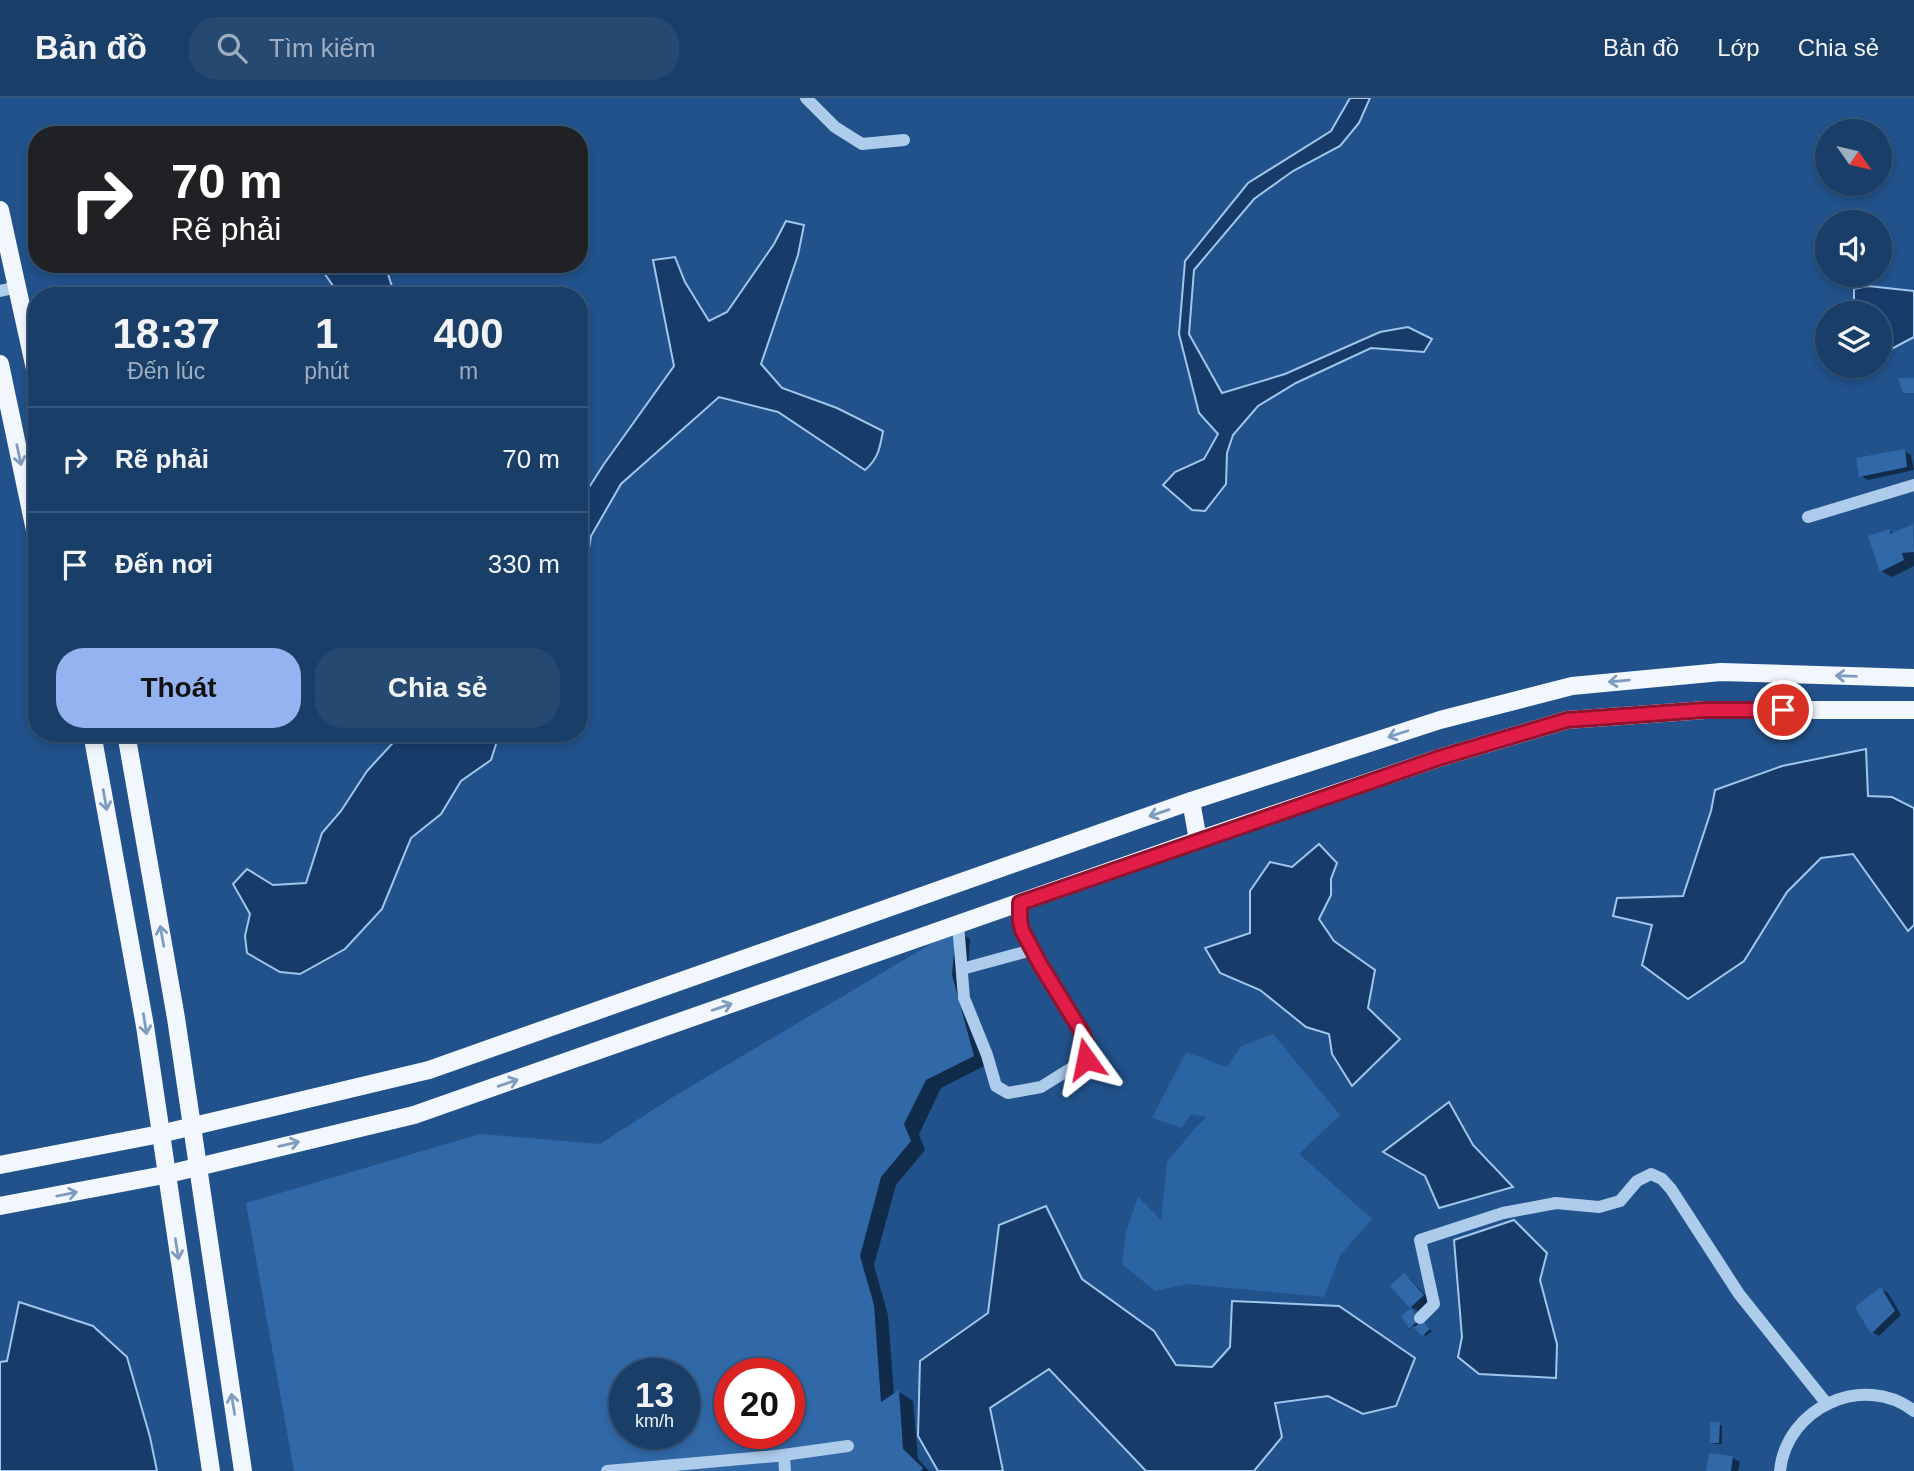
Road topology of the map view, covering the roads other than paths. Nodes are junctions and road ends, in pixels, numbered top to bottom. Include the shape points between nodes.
1 (806, 98) edge
2 (904, 140) dead end
3 (0, 210) edge
4 (9, 289) edge
5 (28, 349) edge
6 (0, 364) edge
7 (1914, 485) edge
8 (28, 497) edge
9 (1808, 517) dead end
10 (1914, 678) edge
11 (1914, 710) edge
12 (94, 742) edge
13 (128, 742) edge
14 (1191, 801) junction
15 (1198, 840) junction
16 (1020, 903) junction
17 (958, 925) junction
18 (1032, 950) junction
19 (962, 969) junction
20 (192, 1126) junction
21 (160, 1134) junction
22 (0, 1165) edge
23 (197, 1167) junction
24 (166, 1175) junction
25 (0, 1206) edge
26 (1420, 1318) dead end
27 (1827, 1404) junction
28 (1914, 1411) edge
29 (848, 1446) dead end
30 (783, 1455) junction
31 (211, 1471) edge
32 (243, 1471) edge
33 (607, 1471) edge
34 (785, 1471) edge
35 (1780, 1471) edge

1 - 2 street via 835,127 862,144
3 - 4 main road
4 - 5 main road
6 -> 8 main road
7 - 9 street
10 -> 14 main road via 1721,672 1572,686 1440,720
11 - 15 main road via 1705,710 1567,720
12 -> 21 main road
20 -> 13 main road
14 - 15 main road
14 -> 20 main road via 429,1070
15 - 16 main road
16 - 17 main road
16 - 18 street via 1020,921
17 - 19 street
23 -> 17 main road via 414,1115
18 - 19 street
18 - 19 street via 1088,1049 1086,1059 1041,1087 1007,1093 996,1086 964,998
20 - 21 main road
20 - 23 main road
21 - 22 main road
21 - 24 main road
23 - 24 main road
32 -> 23 main road
25 -> 24 main road
24 -> 31 main road
26 - 27 street via 1434,1304 1420,1240 1503,1213 1556,1203 1599,1207 1620,1201 1637,1181 1651,1174 1671,1189 1739,1293
27 - 28 street via 1866,1394 1888,1398
27 - 35 street via 1800,1423 1788,1442
29 - 30 street
30 - 33 street
30 - 34 street

